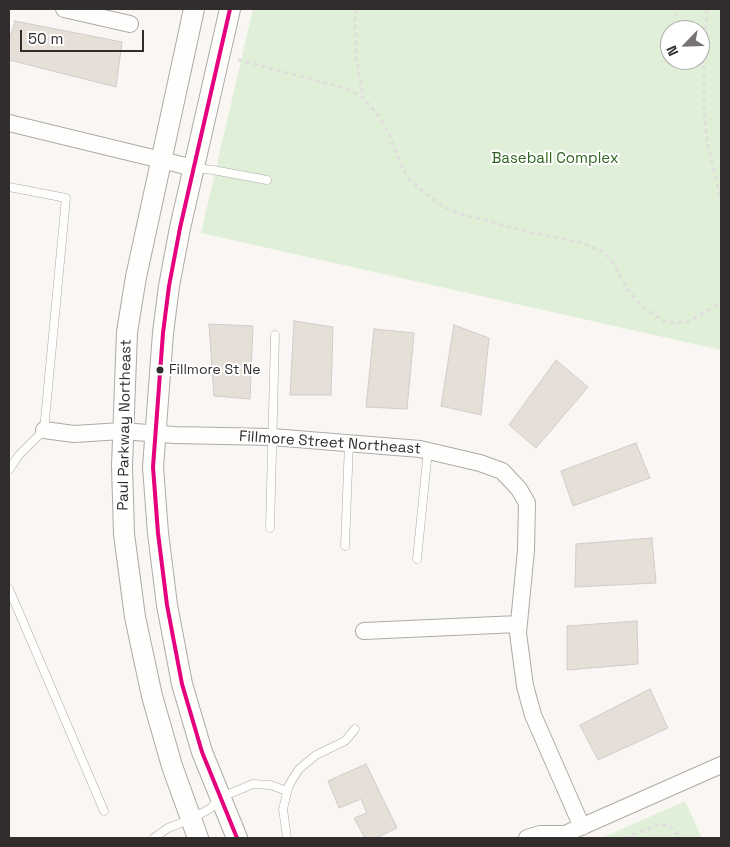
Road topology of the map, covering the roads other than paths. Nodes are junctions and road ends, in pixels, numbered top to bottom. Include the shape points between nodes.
1 (64, 9) edge
2 (194, 9) edge
3 (230, 9) edge
4 (130, 24) dead end
5 (9, 123) edge
6 (161, 159) junction
7 (194, 168) junction
8 (267, 180) dead end
9 (9, 188) edge
10 (275, 335) dead end
11 (44, 430) junction
12 (122, 431) junction
13 (156, 434) junction
14 (272, 437) junction
15 (349, 443) junction
16 (428, 450) junction
17 (9, 470) edge
18 (270, 528) dead end
19 (345, 546) dead end
20 (417, 558) dead end
21 (9, 589) edge
22 (518, 624) junction
23 (364, 631) dead end
24 (355, 729) dead end
25 (721, 765) edge
26 (287, 791) junction
27 (219, 798) junction
28 (104, 812) dead end
29 (191, 819) junction
30 (582, 827) junction
31 (565, 837) edge
32 (154, 838) edge
33 (198, 838) edge
34 (237, 838) edge
35 (287, 838) edge
36 (527, 838) edge

1 - 4 street
2 - 6 street, Paul Parkway Northeast
3 - 7 street, Paul Parkway Northeast
5 - 6 street
6 - 7 street
6 - 12 street, Paul Parkway Northeast via 127,332
7 - 8 lane
7 - 13 street, Paul Parkway Northeast via 169,286
9 - 11 lane via 66,198
10 - 14 lane
11 - 12 street, Fillmore Street Northeast via 74,434
11 - 17 lane via 19,454
12 - 13 street, Fillmore Street Northeast
12 - 29 street, Paul Parkway Northeast via 124,534 134,617 152,696
13 - 14 street, Fillmore Street Northeast
13 - 27 street, Paul Parkway Northeast via 154,476 167,605 182,684
14 - 15 street, Fillmore Street Northeast
14 - 18 lane
15 - 16 street, Fillmore Street Northeast
15 - 19 lane
16 - 20 lane
16 - 22 street, Fillmore Street Northeast via 502,471 520,489 526,503 526,550
21 - 28 lane
22 - 23 street
22 - 30 street via 525,686 532,715
24 - 26 lane via 345,741 316,755 299,769
25 - 30 street
26 - 27 lane via 253,784
26 - 35 lane via 283,809
27 - 29 lane via 211,808
27 - 34 street, Paul Parkway Northeast
29 - 32 lane via 168,828
29 - 33 street, Paul Parkway Northeast
30 - 31 street
31 - 36 street via 540,834

